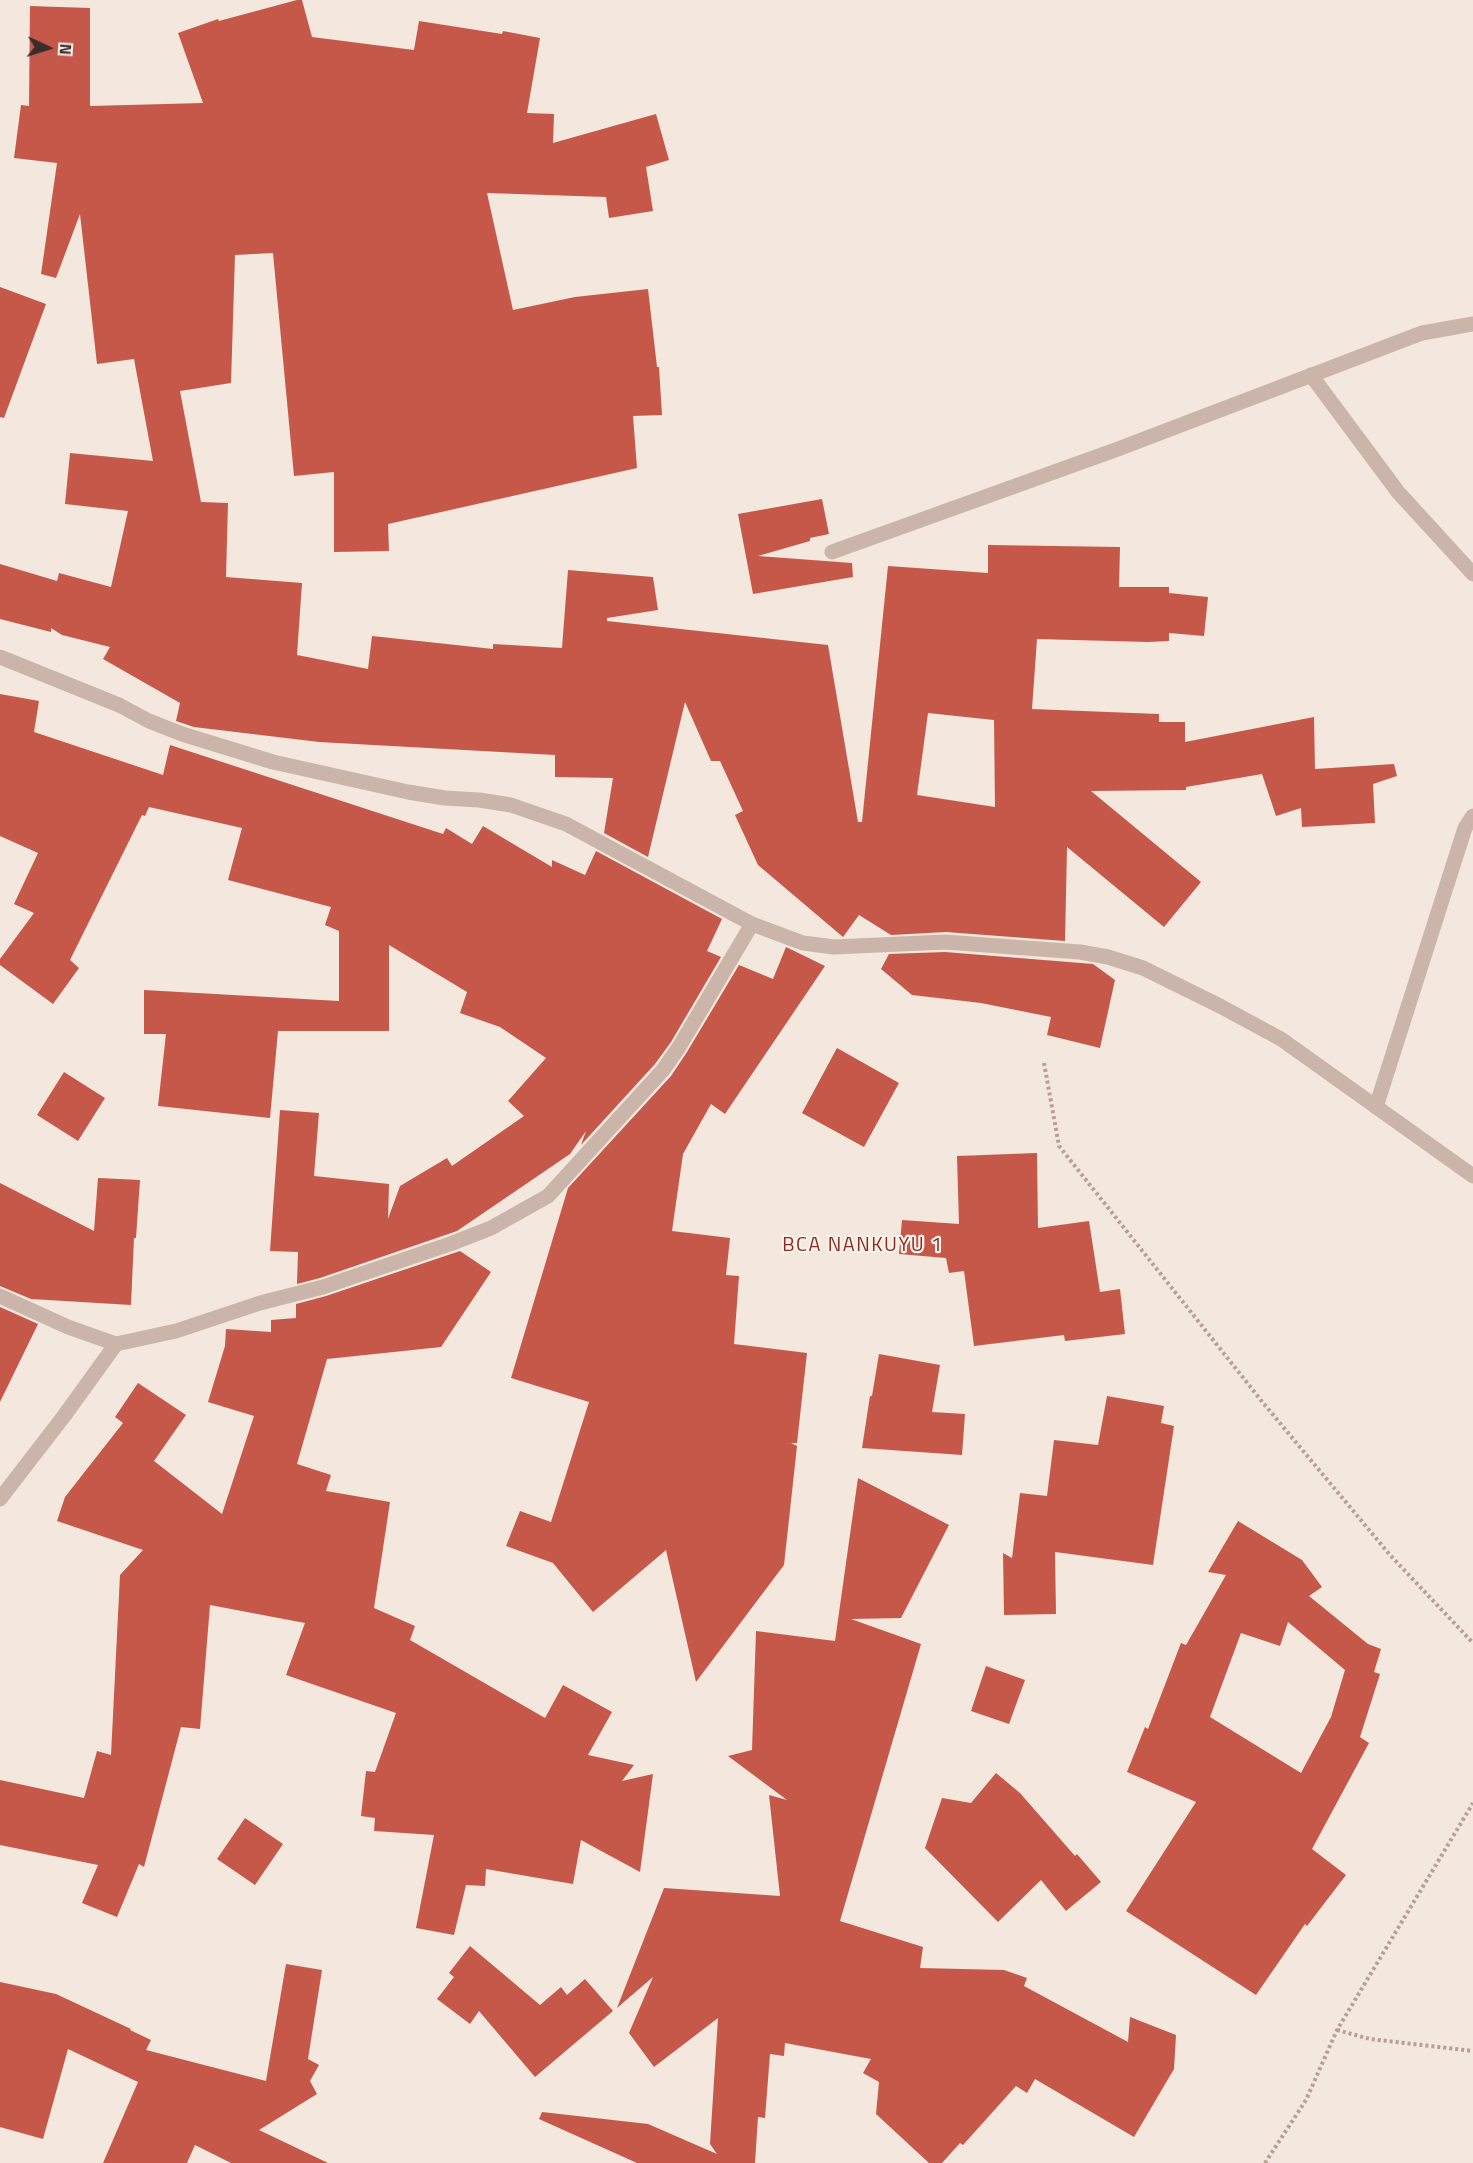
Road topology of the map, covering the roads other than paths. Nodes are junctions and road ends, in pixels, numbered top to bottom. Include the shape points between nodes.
1 (1473, 324) edge
2 (1311, 375) junction
3 (832, 552) dead end
4 (1473, 574) edge
5 (0, 657) edge
6 (1473, 816) edge
7 (752, 924) junction
8 (1376, 1107) junction
9 (1473, 1176) edge
10 (0, 1296) edge
11 (116, 1344) junction
12 (0, 1498) edge

1 - 2 street via 1422,333
2 - 3 street
2 - 4 street via 1398,492
5 - 7 street via 182,734 273,762 408,792 511,805 540,813
6 - 8 street via 1465,828
7 - 8 street via 818,946 945,942 1108,957 1143,968 1220,1006 1270,1034
7 - 11 street via 663,1070 548,1196 491,1228 418,1255 176,1331
8 - 9 street
10 - 11 street
11 - 12 street

